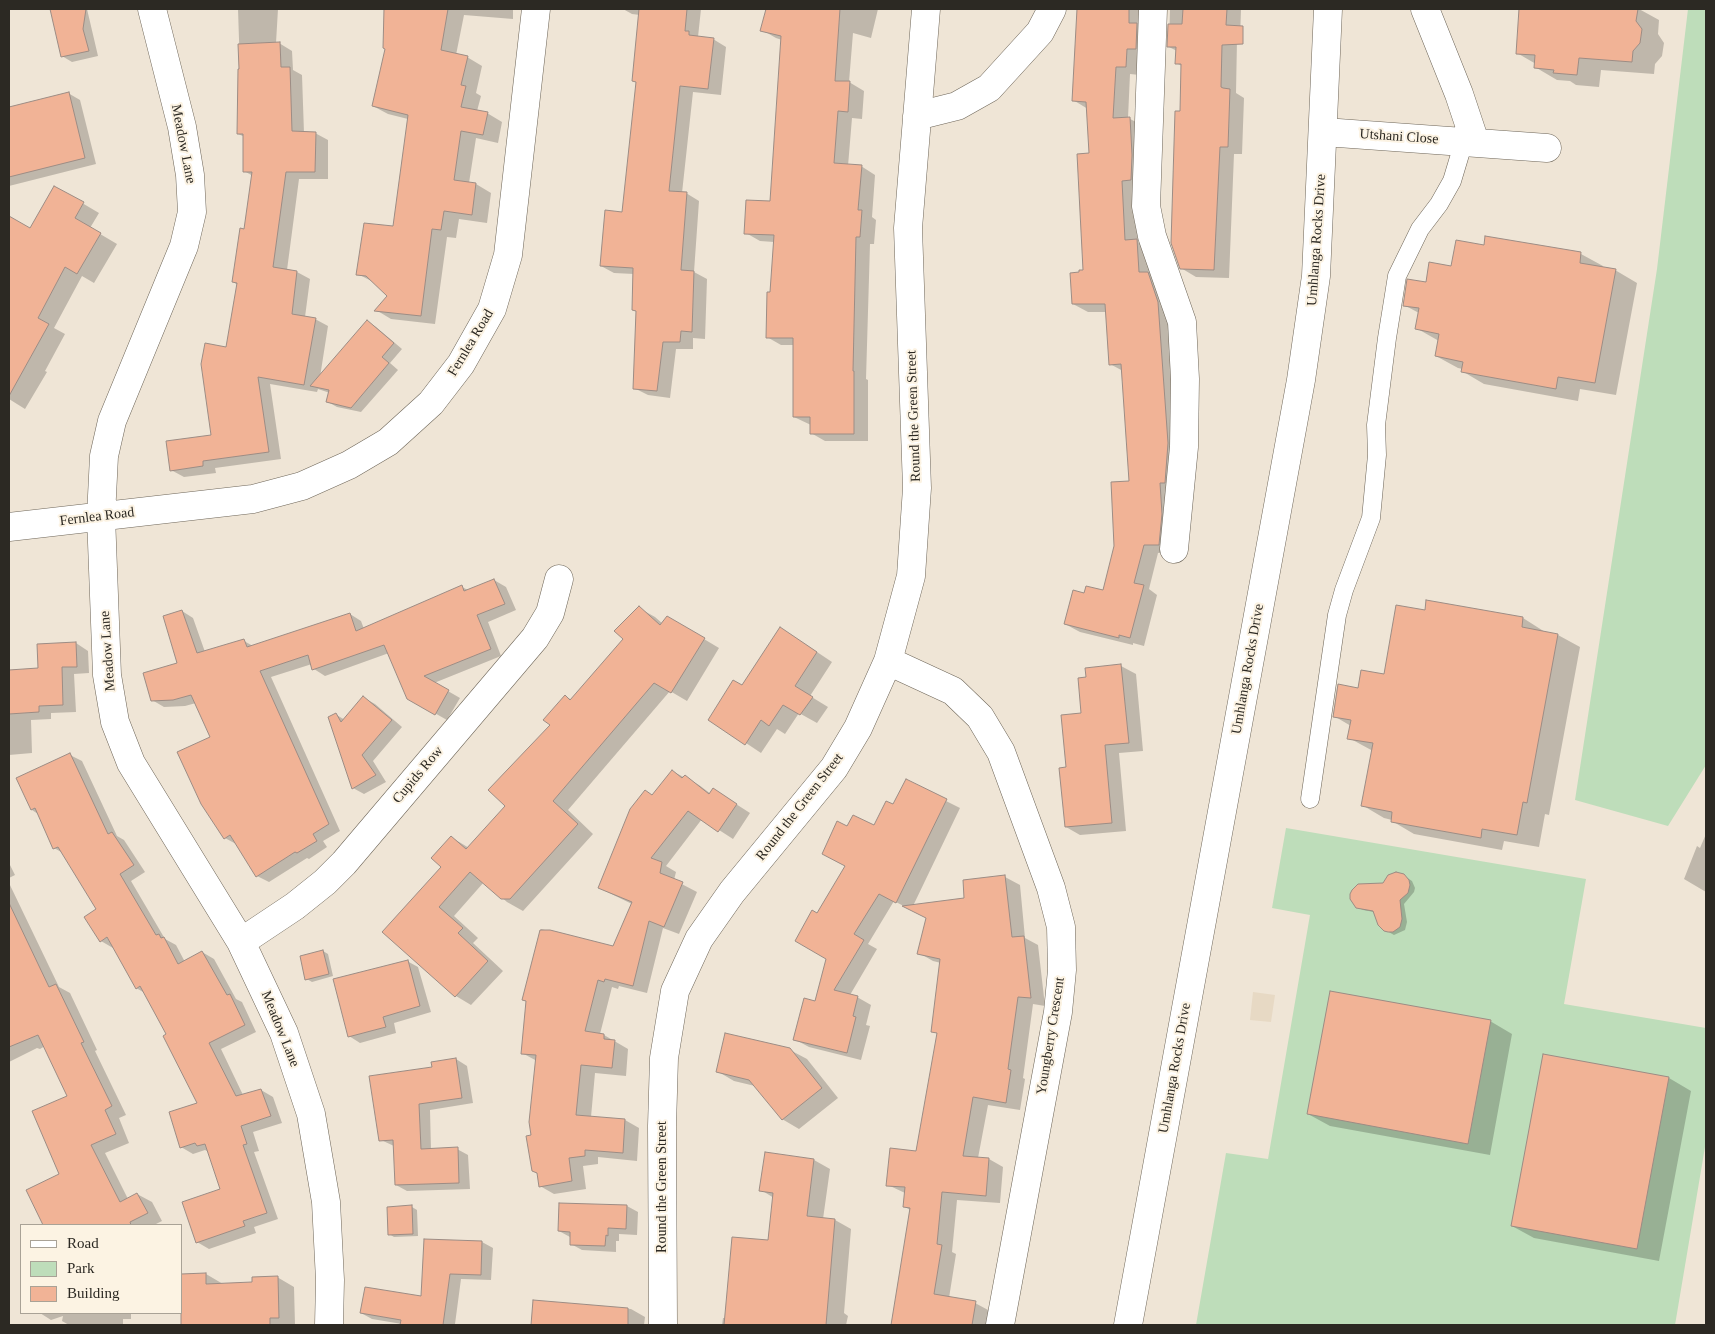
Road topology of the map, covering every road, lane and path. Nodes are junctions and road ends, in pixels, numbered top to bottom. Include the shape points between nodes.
1 (152, 9) edge
2 (536, 9) edge
3 (926, 9) edge
4 (1052, 9) edge
5 (1153, 9) edge
6 (1328, 9) edge
7 (1425, 9) edge
8 (917, 116) junction
9 (1324, 132) junction
10 (1469, 142) junction
11 (1548, 148) dead end
12 (101, 516) junction
13 (9, 527) edge
14 (1174, 549) dead end
15 (559, 579) dead end
16 (888, 662) junction
17 (1310, 799) dead end
18 (241, 942) junction
19 (329, 1325) edge
20 (663, 1325) edge
21 (1000, 1325) edge
22 (1128, 1325) edge

1 - 12 street, Meadow Lane via 182,127 192,212 184,246 112,421 104,456
2 - 12 street, Fernlea Road via 508,255 492,309 461,364 431,403 388,442 349,465 302,486 253,498
3 - 8 street, Round the Green Street
4 - 8 street via 1040,32 989,88 957,106
5 - 14 street via 1146,206 1152,236 1182,322 1185,379 1184,447
6 - 9 street, Umhlanga Rocks Drive
7 - 10 street via 1458,94
8 - 16 street, Round the Green Street via 908,228 917,488 911,576
9 - 10 street, Utshani Close
9 - 22 street, Umhlanga Rocks Drive via 1316,276 1301,380
10 - 11 street, Utshani Close
10 - 17 lane via 1452,181 1420,229 1397,276 1376,425 1377,463 1371,518 1337,615
12 - 13 street, Fernlea Road
12 - 18 street, Meadow Lane via 107,675 116,722 131,763
15 - 18 street, Cupids Row via 550,613 535,638 344,863 295,906
16 - 20 street, Round the Green Street via 858,728 834,768 732,892 699,939 675,991 663,1068
16 - 21 street, Youngberry Crescent via 953,691 980,718 1001,752 1051,888 1061,927 1062,970 1058,1012
18 - 19 street, Meadow Lane via 284,1033 311,1114 326,1202

